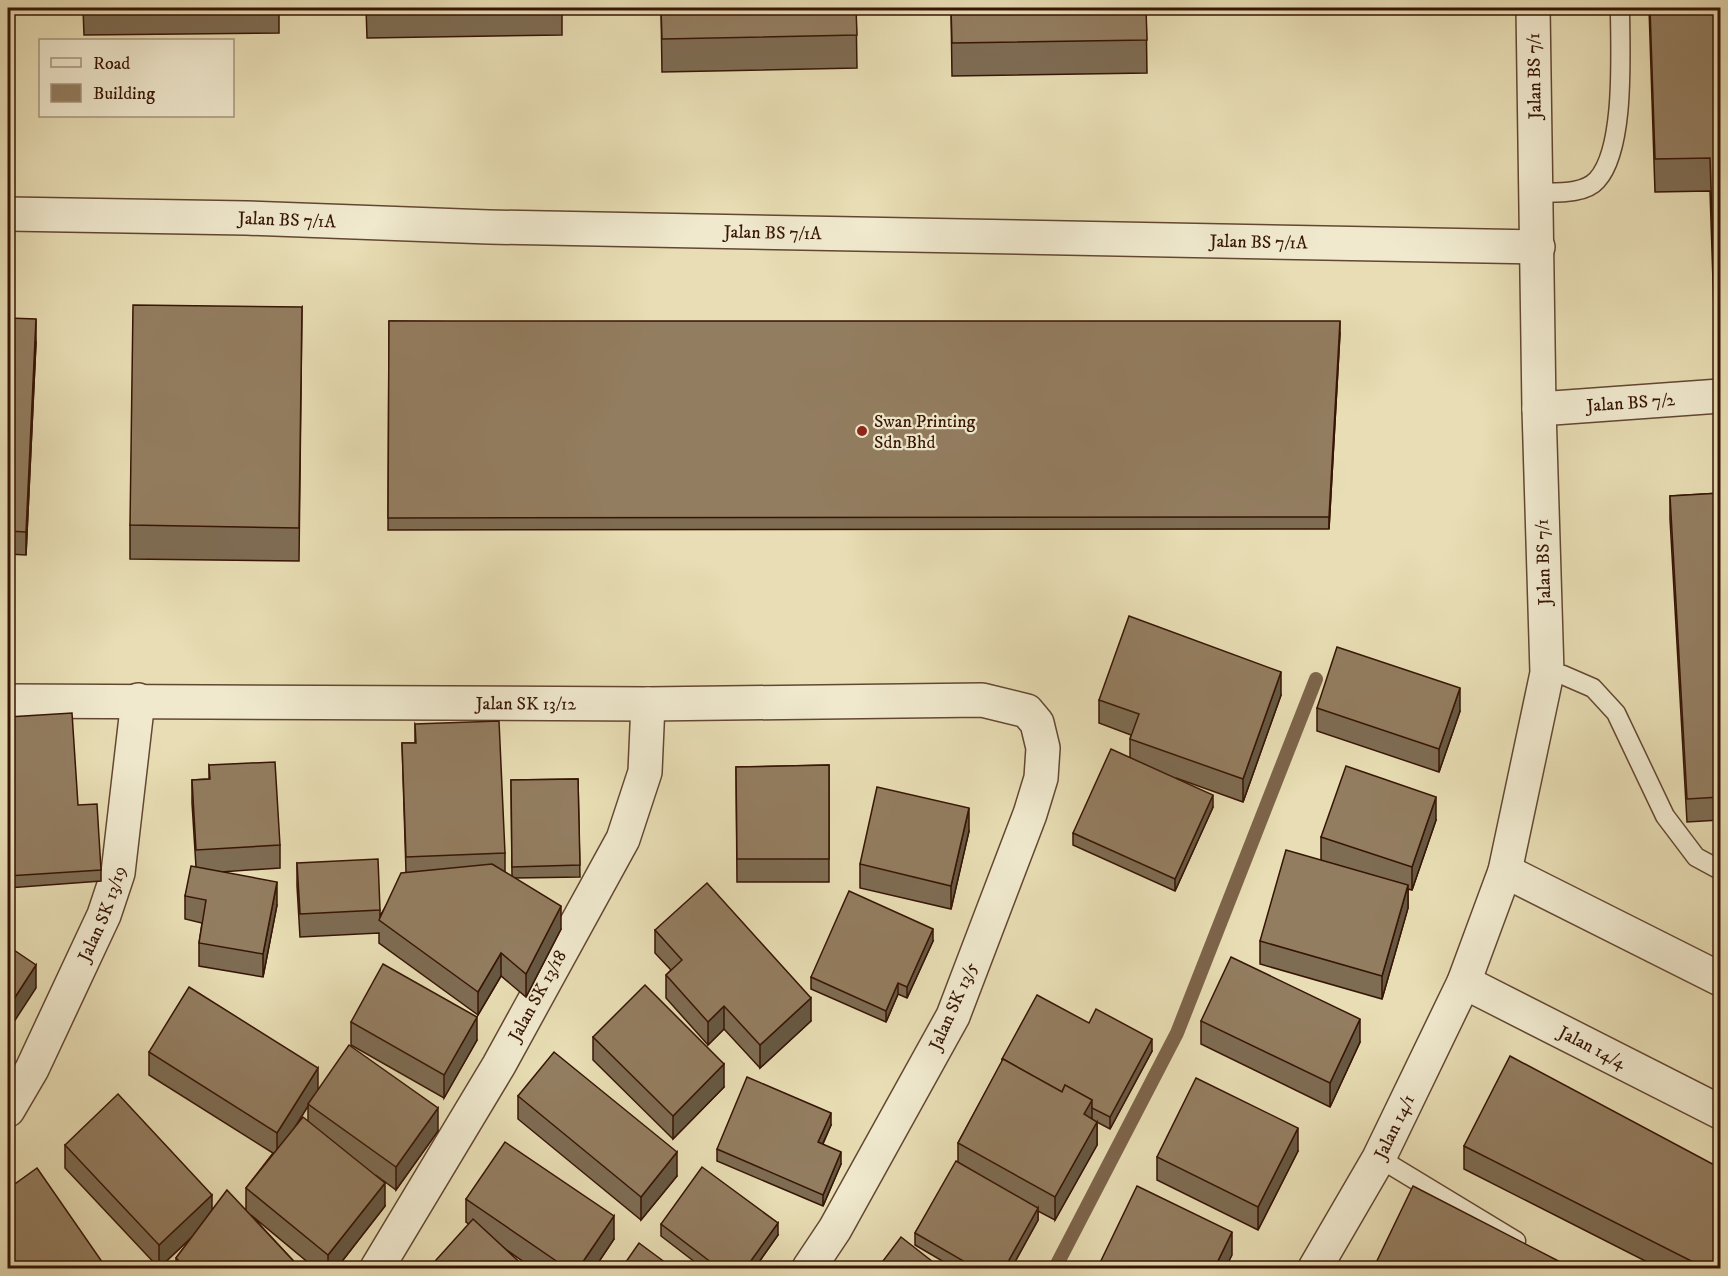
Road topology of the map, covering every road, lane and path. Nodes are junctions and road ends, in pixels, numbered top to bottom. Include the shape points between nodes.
1 (1533, 8) edge
2 (1620, 8) edge
3 (1536, 193) junction
4 (8, 214) edge
5 (1538, 247) junction
6 (1720, 396) edge
7 (1539, 409) junction
8 (1547, 673) junction
9 (138, 700) junction
10 (8, 701) edge
11 (648, 704) junction
12 (1037, 723) joint
13 (1720, 870) edge
14 (1505, 871) junction
15 (1720, 979) edge
16 (1464, 982) junction
17 (8, 1110) edge
18 (1720, 1112) edge
19 (1379, 1158) junction
20 (1531, 1250) edge
21 (377, 1269) edge
22 (809, 1269) edge
23 (1315, 1269) edge

1 - 3 street, Jalan BS 7/1
2 - 3 lane via 1618,117 1608,163 1597,181 1575,191
3 - 5 street, Jalan BS 7/1
4 - 5 street, Jalan BS 7/1A
5 - 7 street, Jalan BS 7/1
6 - 7 street, Jalan BS 7/2
7 - 8 street, Jalan BS 7/1
8 - 13 lane via 1563,675 1593,688 1617,713 1665,816 1696,857
8 - 14 street, Jalan BS 7/1
9 - 10 street, Jalan SK 13/12
9 - 11 street, Jalan SK 13/12
9 - 17 street, Jalan SK 13/19 via 118,873 80,967
11 - 12 street, Jalan SK 13/12 via 982,700 1027,711
11 - 21 street, Jalan SK 13/18 via 645,772 623,838 499,1065
12 - 22 street, Jalan SK 13/5 via 1043,748 1038,787 953,1016
14 - 15 street
14 - 16 street, Jalan 14/1
16 - 18 street, Jalan 14/4
16 - 19 street, Jalan 14/1
19 - 20 lane
19 - 23 street, Jalan 14/1

